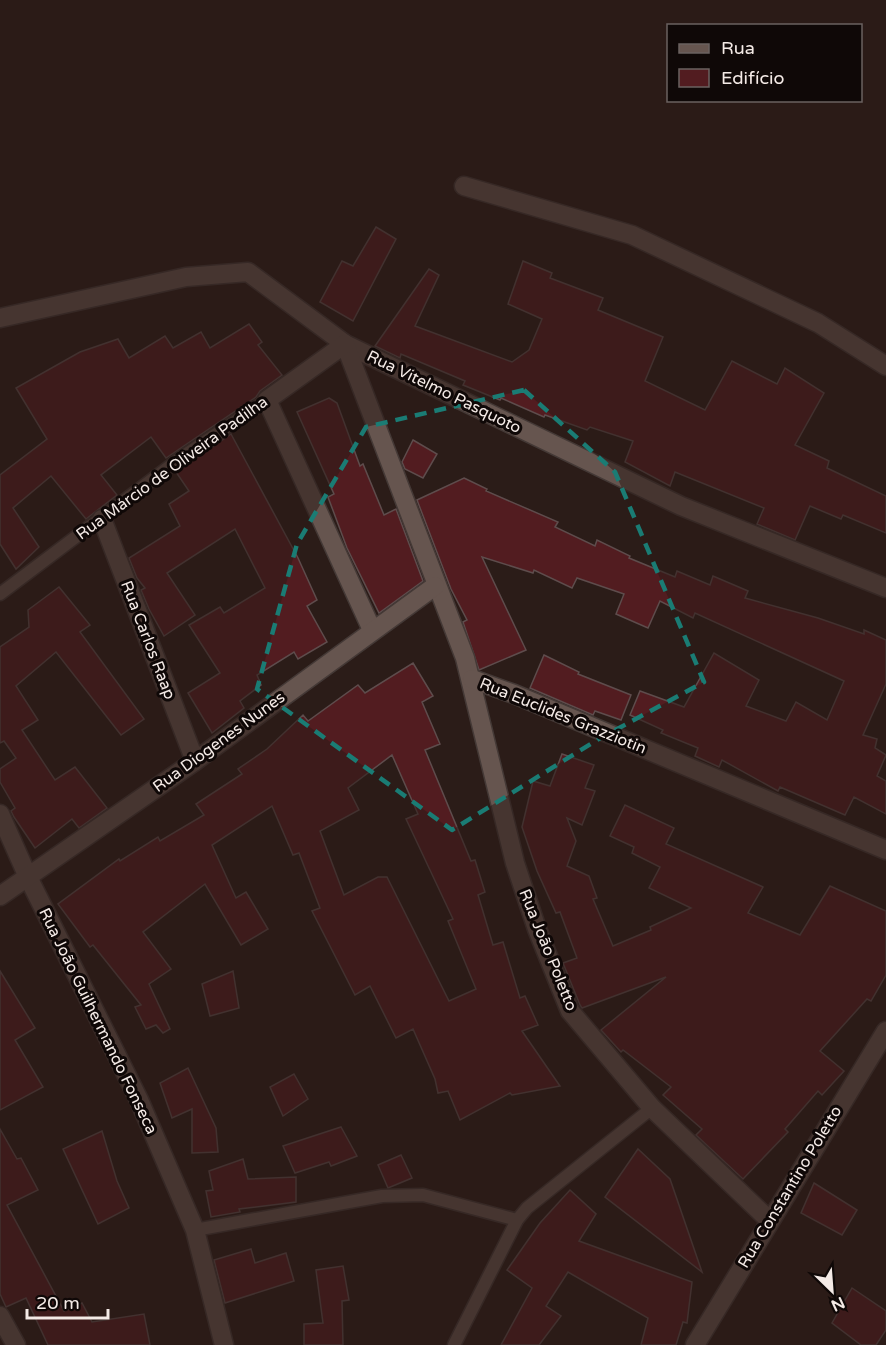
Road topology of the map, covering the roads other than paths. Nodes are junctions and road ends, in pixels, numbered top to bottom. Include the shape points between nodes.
1 (464, 186) dead end
2 (0, 318) edge
3 (345, 344) junction
4 (886, 366) edge
5 (267, 400) junction
6 (102, 519) junction
7 (435, 586) junction
8 (886, 588) edge
9 (0, 594) edge
10 (372, 630) junction
11 (472, 679) junction
12 (195, 761) junction
13 (0, 814) edge
14 (886, 850) edge
15 (28, 877) junction
16 (0, 896) edge
17 (886, 1031) edge
18 (652, 1108) junction
19 (517, 1220) junction
20 (769, 1220) junction
21 (195, 1230) junction
22 (0, 1316) edge
23 (16, 1345) edge
24 (224, 1345) edge
25 (454, 1345) edge
26 (695, 1345) edge

1 - 4 street via 632,235 818,323
2 - 3 street, Rua Vitelmo Pasquoto via 186,276 248,272
3 - 5 street, Rua Márcio de Oliveira Padilha
3 - 7 street, Rua Euclides Grazziotin
3 - 8 street, Rua Vitelmo Pasquoto via 681,506
5 - 6 lane, Rua Márcio de Oliveira Padilha via 182,457
5 - 10 street
6 - 9 lane, Rua Márcio de Oliveira Padilha
6 - 12 street, Rua Carlos Raap
7 - 10 street, Rua Diogenes Nunes
7 - 11 street, Rua Euclides Grazziotin
10 - 12 street, Rua Diogenes Nunes
11 - 14 street, Rua Euclides Grazziotin
11 - 18 street, Rua João Poletto via 514,863 570,1011
12 - 15 street, Rua Diogenes Nunes
13 - 15 street, Rua João Guilhermando Fonseca
15 - 16 street, Rua Diogenes Nunes
15 - 21 street, Rua João Guilhermando Fonseca via 139,1100
17 - 20 street, Rua Constantino Poletto
18 - 19 lane via 556,1182
18 - 20 street, Rua João Poletto
19 - 21 lane via 423,1195 382,1196
19 - 25 lane
20 - 26 street, Rua Constantino Poletto
21 - 24 street, Rua João Guilhermando Fonseca
22 - 23 street

